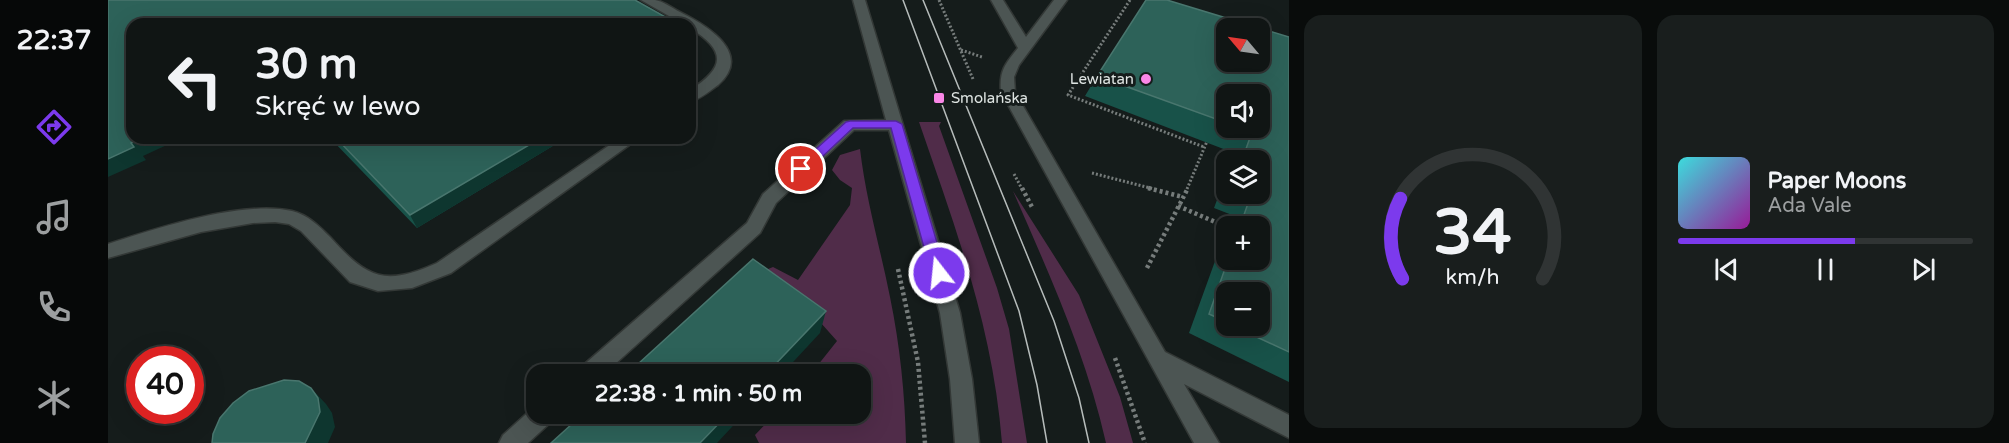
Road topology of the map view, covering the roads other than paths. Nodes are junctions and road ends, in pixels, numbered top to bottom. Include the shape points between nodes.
1 (647, 0) edge
2 (859, 0) edge
3 (997, 0) edge
4 (1060, 0) edge
5 (680, 18) edge
6 (696, 27) edge
7 (1025, 48) junction
8 (696, 92) edge
9 (896, 124) junction
10 (622, 144) edge
11 (108, 251) edge
12 (1157, 359) junction
13 (600, 364) edge
14 (532, 424) edge
15 (1289, 427) edge
16 (511, 443) edge
17 (967, 443) edge
18 (1207, 443) edge

1 - 5 street
2 - 9 street
3 - 7 street
4 - 7 street
6 - 8 street via 712,36 725,56 722,70
7 - 12 street via 1012,65 1006,83 1016,108
9 - 13 street via 850,124 769,199 754,228
9 - 17 street via 955,334
10 - 11 street via 444,268 405,283 370,282 356,276 310,229 292,218 262,215 230,220
12 - 15 street
12 - 18 street
14 - 16 street

